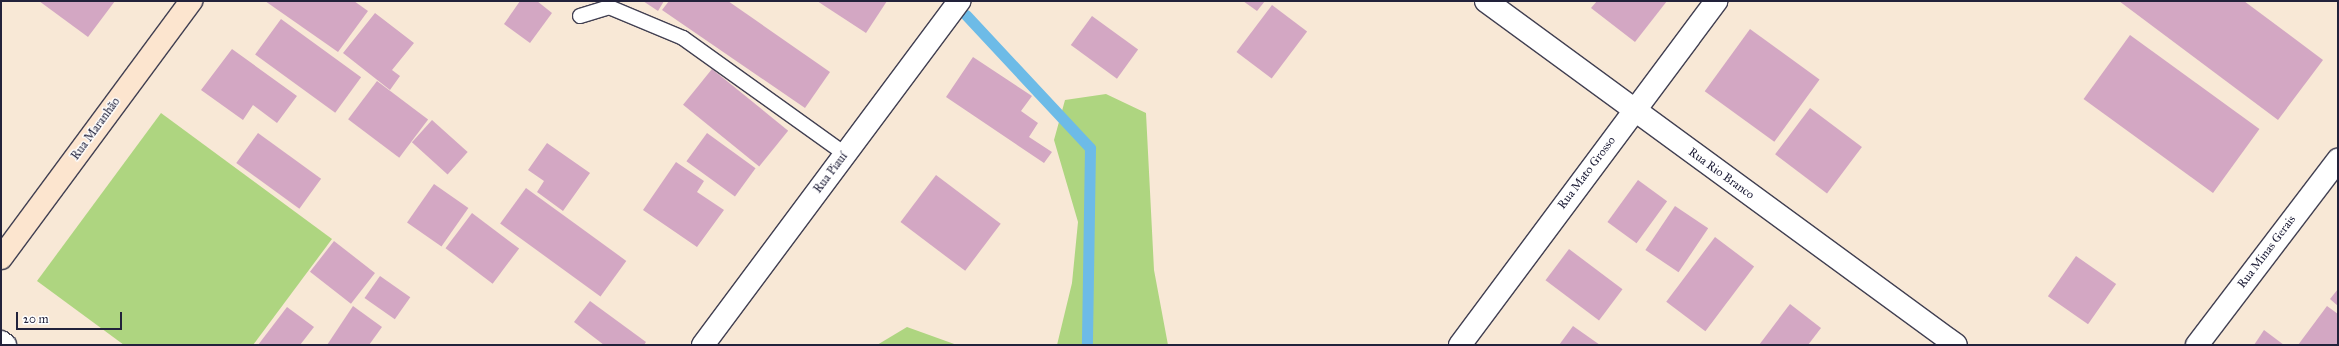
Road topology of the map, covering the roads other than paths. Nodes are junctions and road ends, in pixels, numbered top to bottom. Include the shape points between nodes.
1 (191, 1) edge
2 (959, 1) edge
3 (1486, 1) edge
4 (1716, 1) edge
5 (580, 16) dead end
6 (1633, 110) junction
7 (845, 154) junction
8 (2338, 160) edge
9 (1, 258) edge
10 (1, 342) edge
11 (5, 345) edge
12 (703, 345) edge
13 (1460, 345) edge
14 (1956, 345) edge
15 (2196, 345) edge

1 - 9 main road, Rua Maranhão
2 - 7 street, Rua Piauí
3 - 6 street, Rua Rio Branco
4 - 6 street, Rua Mato Grosso
5 - 7 lane via 609,7 683,38
6 - 13 street, Rua Mato Grosso
6 - 14 street, Rua Rio Branco
7 - 12 street, Rua Piauí
8 - 15 street, Rua Minas Gerais
10 - 11 street

